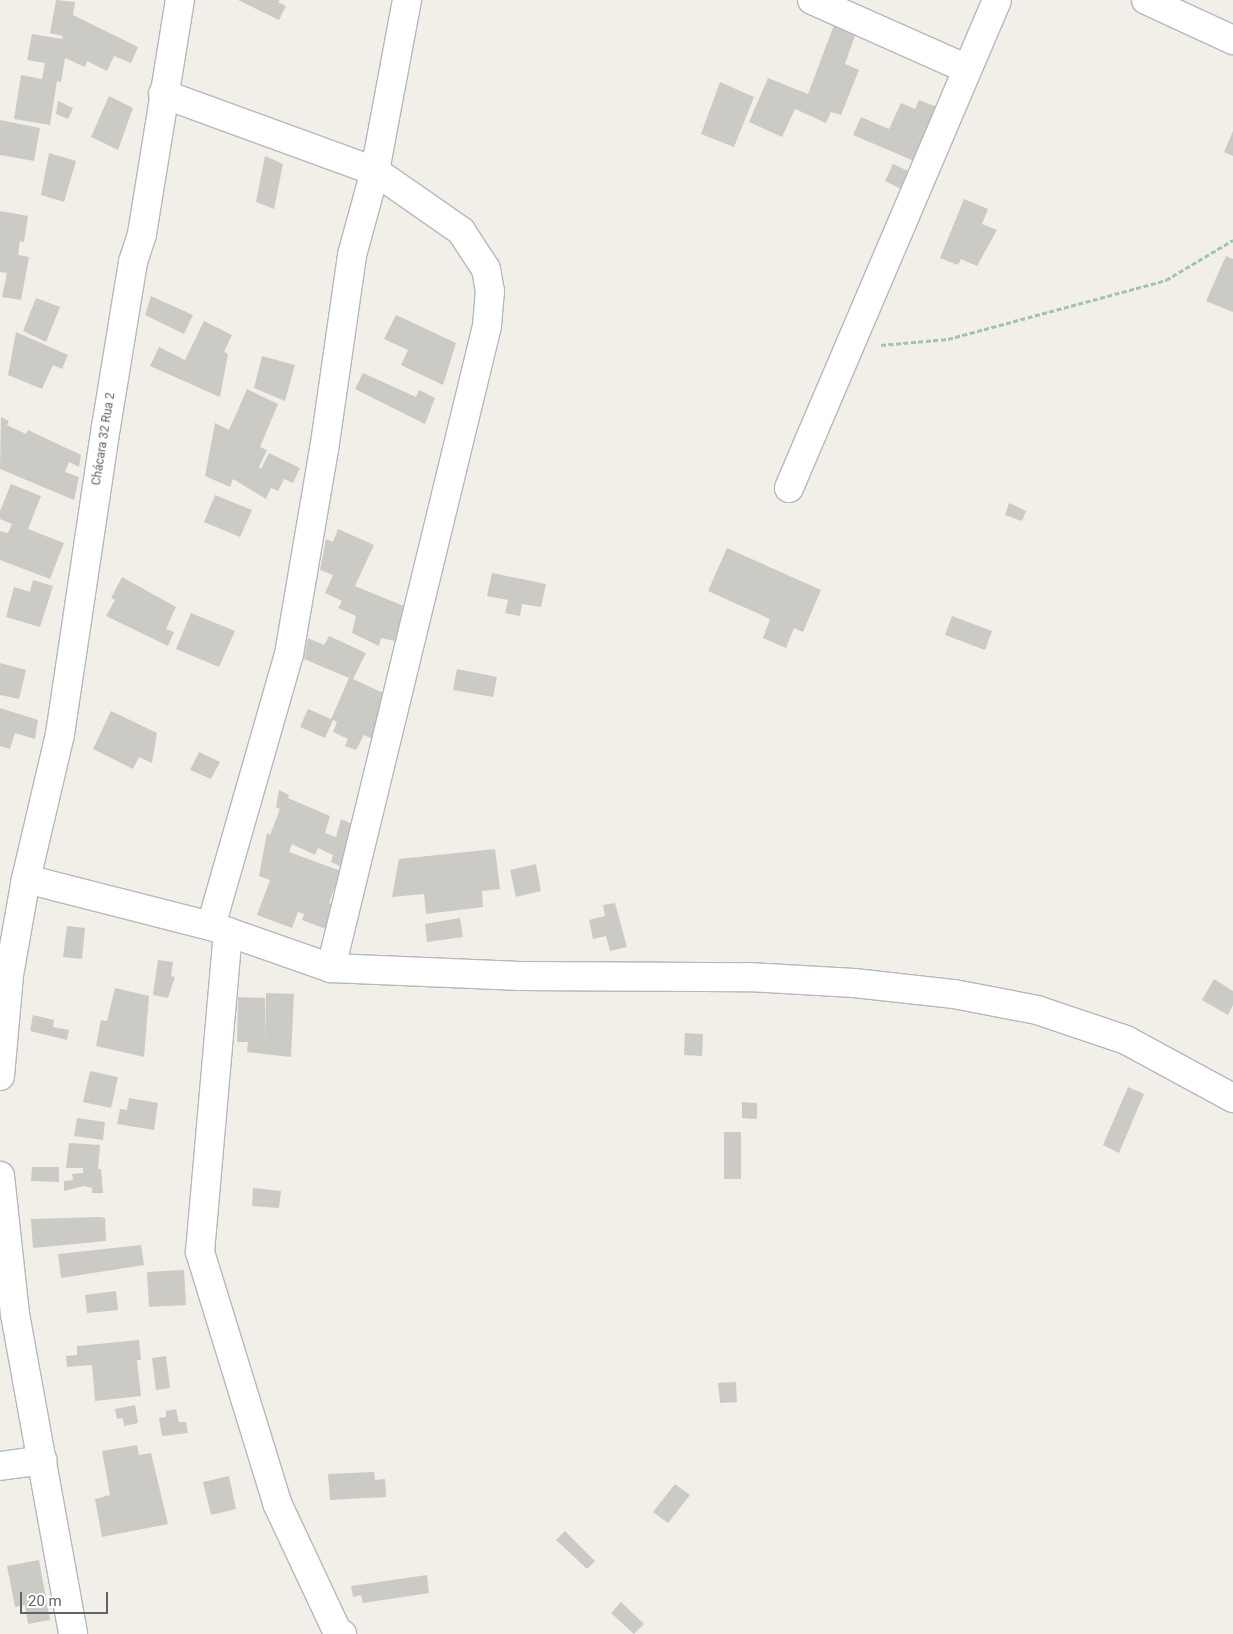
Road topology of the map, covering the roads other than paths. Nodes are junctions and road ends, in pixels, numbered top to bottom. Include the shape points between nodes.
1 (180, 0) edge
2 (407, 0) edge
3 (812, 0) edge
4 (997, 0) edge
5 (1146, 0) edge
6 (1233, 40) edge
7 (967, 69) junction
8 (163, 94) junction
9 (375, 171) junction
10 (789, 488) dead end
11 (26, 878) junction
12 (220, 928) junction
13 (331, 968) junction
14 (0, 1076) edge
15 (1233, 1098) edge
16 (0, 1176) edge
17 (43, 1460) junction
18 (0, 1466) edge
19 (73, 1634) edge
20 (342, 1634) edge

1 - 8 street, Chácara 32 Rua 2
2 - 9 street
3 - 7 street
4 - 7 street
5 - 6 street
7 - 10 street
8 - 9 street
8 - 11 street, Chácara 32 Rua 2 via 142,234 133,262 106,427 60,734
9 - 12 street via 352,255 324,450 289,654
9 - 13 street via 461,231 486,269 490,291 485,336
11 - 12 street
11 - 14 street, Chácara 32 Rua 2 via 9,975
12 - 13 street
12 - 20 street via 200,1252 277,1503 337,1631
13 - 15 street via 520,976 749,977 854,983 954,994 1037,1010 1126,1040
16 - 17 street via 15,1314
17 - 18 street
17 - 19 street

